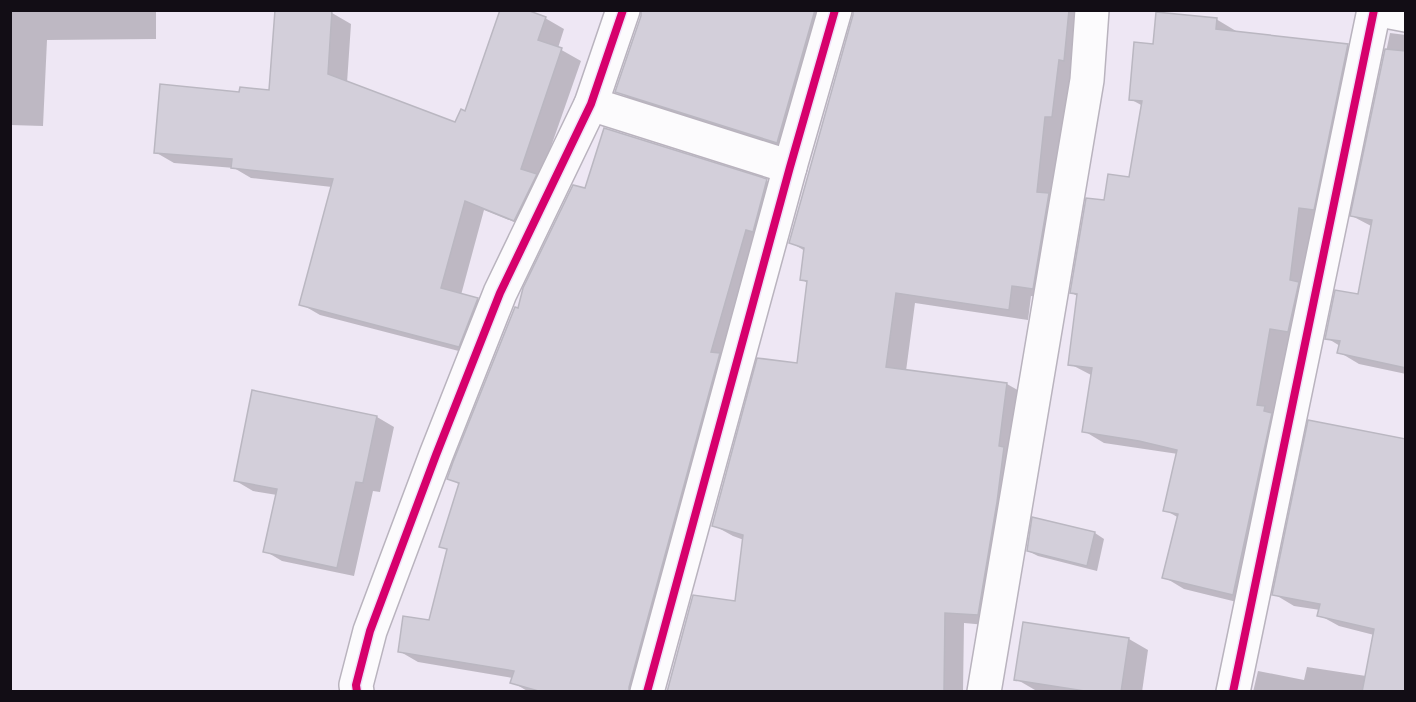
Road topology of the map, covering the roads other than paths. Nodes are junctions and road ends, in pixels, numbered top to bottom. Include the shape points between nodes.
1 (623, 10) edge
2 (835, 10) edge
3 (1092, 10) edge
4 (1374, 10) edge
5 (1380, 10) edge
6 (1406, 15) edge
7 (591, 104) junction
8 (790, 167) junction
9 (357, 692) edge
10 (647, 692) edge
11 (984, 692) edge
12 (1233, 692) edge

1 - 7 street
2 - 8 street
3 - 11 street via 1087,81
4 - 12 street
5 - 6 street
7 - 8 street
7 - 9 street via 500,292 370,631
8 - 10 street

